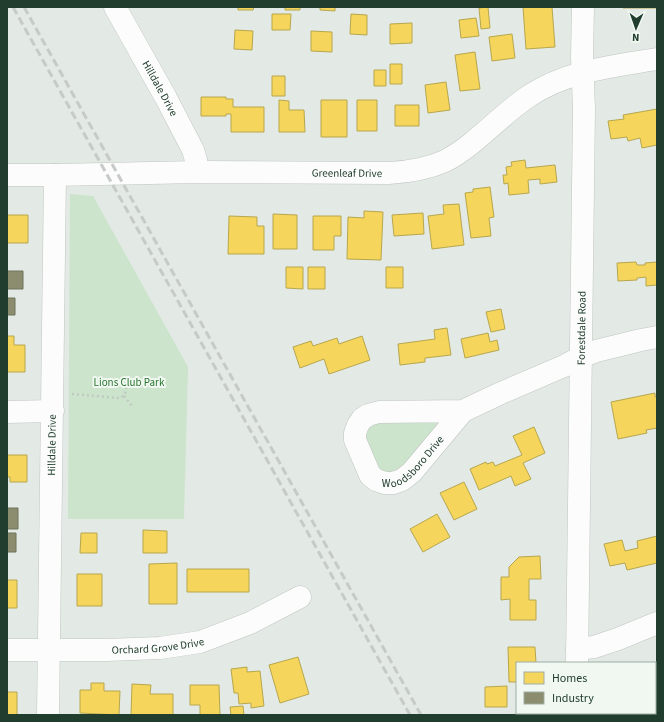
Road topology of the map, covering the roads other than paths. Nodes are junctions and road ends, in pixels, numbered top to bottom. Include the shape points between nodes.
1 (115, 7) edge
2 (583, 7) edge
3 (657, 59) edge
4 (582, 74) junction
5 (198, 172) junction
6 (7, 174) edge
7 (55, 175) junction
8 (657, 337) edge
9 (581, 357) junction
10 (52, 411) junction
11 (463, 411) junction
12 (7, 412) edge
13 (300, 597) dead end
14 (657, 623) edge
15 (7, 650) edge
16 (49, 650) junction
17 (577, 656) edge
18 (48, 715) edge

1 - 5 street, Hilldale Drive via 193,150
2 - 4 street, Forestdale Road
3 - 4 street, Greenleaf Drive
4 - 5 street, Greenleaf Drive via 548,85 529,96 461,151 427,168 389,173
4 - 9 street, Forestdale Road via 584,109
5 - 7 street, Greenleaf Drive
6 - 7 street, Greenleaf Drive
7 - 10 street, Hilldale Drive
8 - 9 street, Woodsboro Drive
9 - 11 street, Woodsboro Drive
9 - 17 street, Forestdale Road
10 - 12 street
10 - 16 street, Hilldale Drive
11 - 11 street, Woodsboro Drive via 379,412 362,419 355,433 355,440 370,475 385,483 402,480 412,472
13 - 16 street, Orchard Grove Drive via 250,623 200,642 160,648
14 - 17 street
15 - 16 street, Orchard Grove Drive
16 - 18 street, Hilldale Drive

